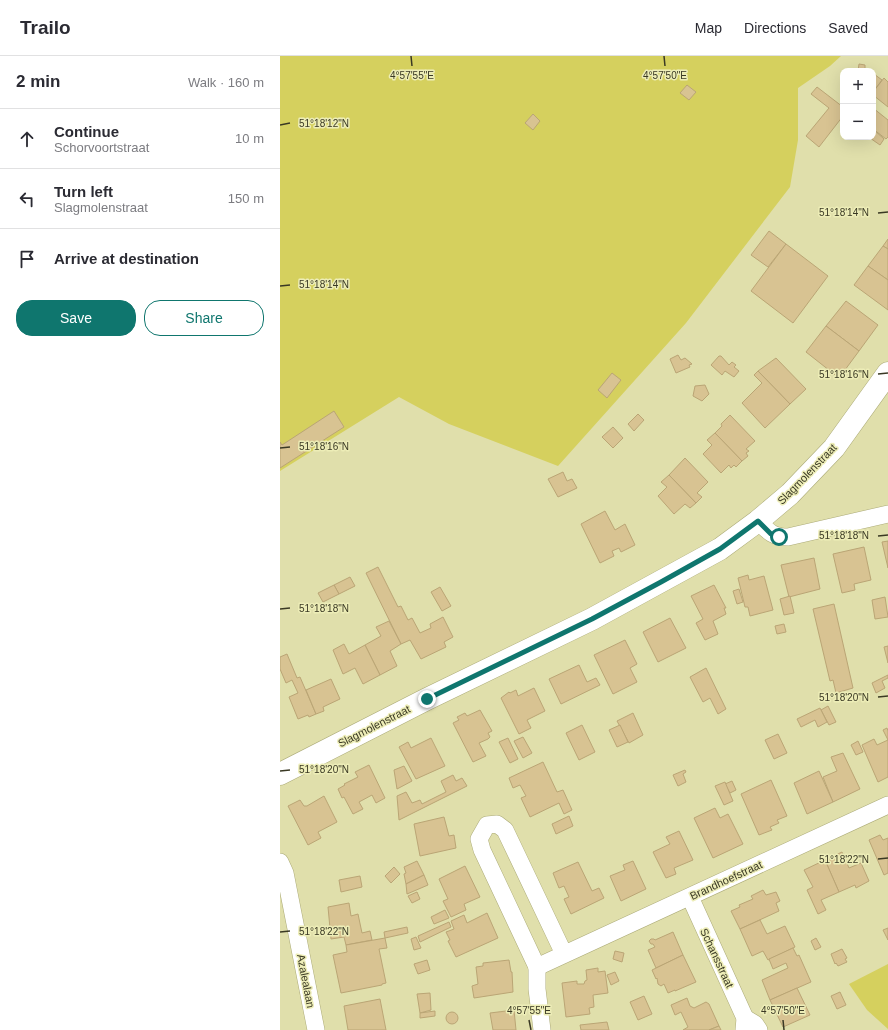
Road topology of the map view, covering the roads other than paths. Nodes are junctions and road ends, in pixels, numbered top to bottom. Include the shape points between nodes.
1 (888, 374) edge
2 (888, 514) edge
3 (758, 521) junction
4 (280, 774) edge
5 (888, 805) edge
6 (280, 862) edge
7 (690, 897) junction
8 (564, 954) junction
9 (537, 967) junction
10 (744, 1024) edge
11 (316, 1030) edge
12 (542, 1030) edge
13 (759, 1030) edge

1 - 3 street, Slagmolenstraat via 834,448 790,494
2 - 3 street via 788,537 771,534
3 - 4 street, Slagmolenstraat via 720,549 599,615
5 - 7 street, Brandhoefstraat
6 - 11 street, Azalealaan via 285,873
7 - 8 street, Brandhoefstraat
7 - 10 street, Schansstraat
8 - 9 street, Brandhoefstraat
8 - 9 street via 504,830 497,824 486,825 479,839 482,850
9 - 12 street via 536,989
10 - 13 street, Schansstraat via 755,1024

